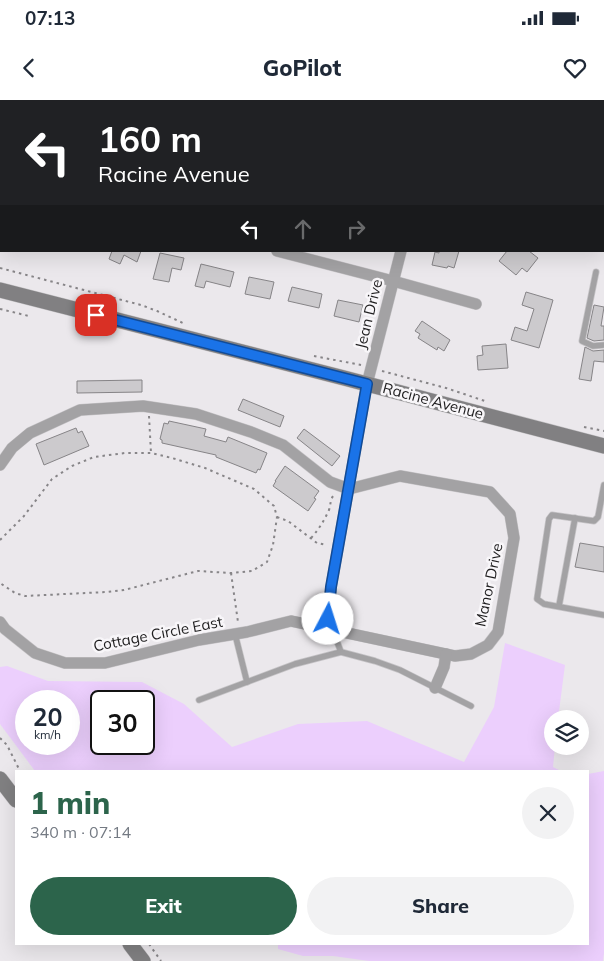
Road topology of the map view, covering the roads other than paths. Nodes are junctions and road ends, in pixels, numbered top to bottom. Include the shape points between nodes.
1 (281, 252) edge
2 (401, 252) edge
3 (596, 272) dead end
4 (393, 281) junction
5 (0, 290) edge
6 (476, 304) dead end
7 (604, 345) edge
8 (367, 384) junction
9 (604, 446) edge
10 (0, 465) edge
11 (604, 485) edge
12 (348, 492) junction
13 (575, 518) junction
14 (559, 606) junction
15 (604, 615) edge
16 (0, 622) edge
17 (333, 631) junction
18 (238, 634) junction
19 (341, 652) junction
20 (446, 654) junction
21 (247, 682) junction
22 (435, 688) junction
23 (198, 700) dead end
24 (470, 706) dead end
25 (0, 778) edge
26 (15, 799) edge
27 (131, 945) edge
28 (143, 961) edge

1 - 4 street
2 - 4 street, Jean Drive
3 - 7 lane via 582,342
4 - 6 street
4 - 8 street, Jean Drive
5 - 8 main road, Racine Avenue
8 - 9 main road, Racine Avenue
8 - 12 street, Jean Drive
10 - 12 street via 12,448 30,433 80,410 148,406 196,414 282,445
11 - 13 lane via 598,517 594,521
12 - 17 street, Jean Drive via 331,587 328,619
12 - 20 street, Manor Drive via 400,476 490,492 510,514 514,538 498,632 488,645 470,654
13 - 14 lane
13 - 14 lane via 552,515 549,519 537,599 544,604
14 - 15 lane
16 - 18 street, Cottage Circle East via 35,653 65,664 105,663
17 - 18 street, Cottage Circle East via 291,621
17 - 19 lane
17 - 20 street, Manor Drive
18 - 21 lane
19 - 21 lane via 295,664
19 - 22 lane via 400,670
20 - 22 street
21 - 23 lane
22 - 24 lane
25 - 26 main road
27 - 28 main road

